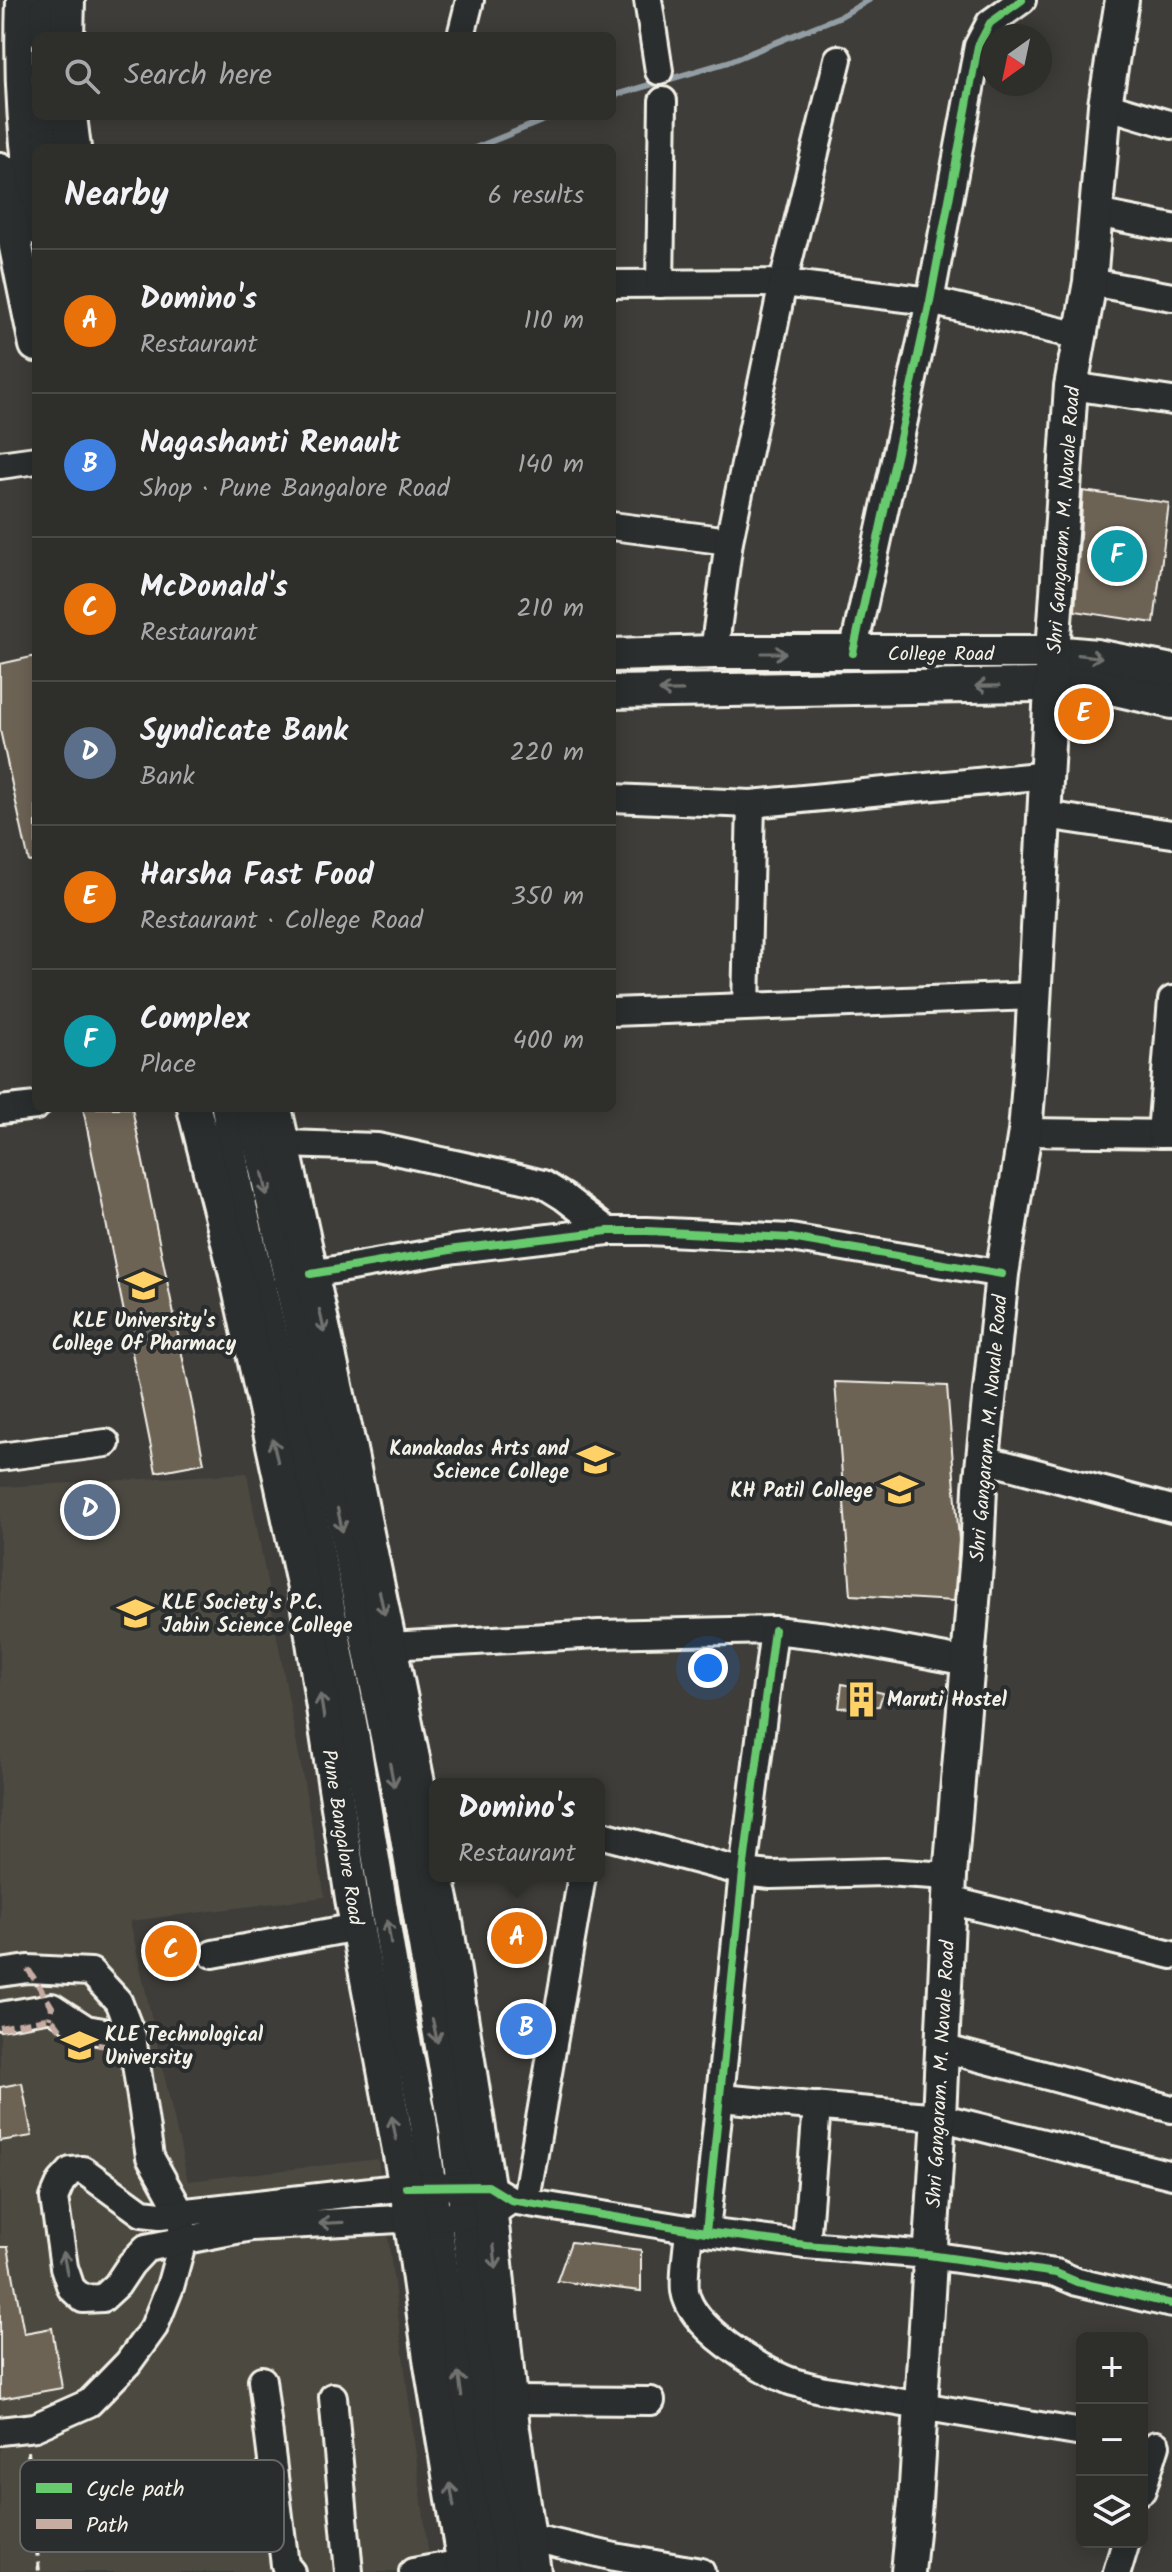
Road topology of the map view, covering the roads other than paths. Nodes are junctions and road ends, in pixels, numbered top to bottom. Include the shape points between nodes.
1 (20, 0) edge
2 (45, 0) edge
3 (68, 0) edge
4 (470, 0) edge
5 (648, 0) edge
6 (1022, 0) edge
7 (1122, 0) edge
8 (43, 32) edge
9 (67, 32) edge
10 (462, 32) edge
11 (838, 59) dead end
12 (659, 71) dead end
13 (663, 101) dead end
14 (1105, 105) junction
15 (45, 120) edge
16 (70, 120) edge
17 (1172, 125) edge
18 (48, 144) edge
19 (74, 144) edge
20 (0, 169) edge
21 (32, 206) edge
22 (1096, 213) junction
23 (1172, 228) edge
24 (1090, 282) junction
25 (783, 283) junction
26 (616, 284) edge
27 (660, 284) junction
28 (1172, 297) edge
29 (930, 301) junction
30 (32, 325) edge
31 (1080, 336) junction
32 (1071, 386) junction
33 (1172, 401) edge
34 (32, 461) edge
35 (0, 465) edge
36 (616, 527) edge
37 (729, 541) junction
38 (714, 652) junction
39 (1053, 652) junction
40 (853, 653) junction
41 (616, 655) edge
42 (1172, 671) edge
43 (1052, 685) junction
44 (616, 692) edge
45 (1172, 702) edge
46 (1048, 775) junction
47 (616, 798) edge
48 (751, 804) junction
49 (1045, 815) junction
50 (1172, 834) edge
51 (1034, 996) junction
52 (1172, 1000) edge
53 (746, 1006) junction
54 (616, 1012) edge
55 (32, 1106) edge
56 (0, 1110) edge
57 (195, 1112) edge
58 (226, 1112) edge
59 (250, 1112) edge
60 (276, 1112) edge
61 (1025, 1132) junction
62 (1167, 1134) edge
63 (285, 1144) junction
64 (608, 1231) junction
65 (311, 1274) junction
66 (1002, 1274) junction
67 (106, 1443) dead end
68 (0, 1457) edge
69 (984, 1459) junction
70 (1172, 1509) edge
71 (774, 1630) junction
72 (390, 1646) junction
73 (968, 1662) junction
74 (426, 1791) edge
75 (429, 1816) edge
76 (605, 1836) edge
77 (743, 1872) junction
78 (438, 1882) edge
79 (580, 1882) edge
80 (950, 1888) junction
81 (357, 1927) junction
82 (213, 1954) dead end
83 (1172, 1955) edge
84 (28, 1969) junction
85 (0, 1973) edge
86 (51, 2012) junction
87 (0, 2016) edge
88 (0, 2028) edge
89 (121, 2035) junction
90 (942, 2048) junction
91 (117, 2060) dead end
92 (720, 2098) junction
93 (817, 2106) junction
94 (1172, 2109) edge
95 (939, 2117) junction
96 (1172, 2175) edge
97 (490, 2200) junction
98 (278, 2202) junction
99 (421, 2202) junction
100 (181, 2213) junction
101 (251, 2227) junction
102 (698, 2231) junction
103 (194, 2238) junction
104 (806, 2245) junction
105 (929, 2255) junction
106 (1172, 2304) edge
107 (262, 2380) dead end
108 (333, 2397) dead end
109 (510, 2400) junction
110 (651, 2401) dead end
111 (920, 2408) junction
112 (13, 2429) edge
113 (1076, 2432) edge
114 (1157, 2445) edge
115 (272, 2460) edge
116 (1147, 2476) edge
117 (528, 2537) junction
118 (1124, 2548) edge
119 (283, 2552) edge
120 (472, 2569) edge
121 (291, 2572) edge
122 (349, 2572) edge
123 (413, 2572) edge
124 (510, 2572) edge
125 (534, 2572) edge
126 (701, 2572) edge
127 (908, 2572) edge
128 (1117, 2572) edge

1 - 21 street via 18,93
2 - 8 street
3 - 9 main road
4 - 10 street
5 - 12 street
6 - 29 street via 990,23 978,46
7 - 14 main road, Shri Gangaram. M. Navale Road
11 - 25 street
13 - 27 street
14 - 17 street
14 - 22 main road, Shri Gangaram. M. Navale Road
15 - 18 street
16 - 19 main road
20 - 30 main road
22 - 23 street
22 - 24 main road, Shri Gangaram. M. Navale Road
24 - 28 street
24 - 31 main road, Shri Gangaram. M. Navale Road
25 - 27 street
25 - 29 street
25 - 37 street
26 - 27 street
29 - 31 street
29 - 40 street
31 - 32 main road, Shri Gangaram. M. Navale Road
32 - 33 street
32 - 39 main road, Shri Gangaram. M. Navale Road
34 - 35 street
36 - 37 street
37 - 38 street
38 -> 40 main road, College Road
38 - 41 main road, College Road
39 - 40 main road, College Road
39 -> 42 main road, College Road
39 - 43 main road, Shri Gangaram. M. Navale Road
43 -> 44 main road
43 - 45 main road via 1093,684
43 - 46 main road, Shri Gangaram. M. Navale Road
46 - 48 street
46 - 49 main road, Shri Gangaram. M. Navale Road
47 - 48 street
48 - 53 street
49 - 50 street
49 - 51 main road, Shri Gangaram. M. Navale Road
51 - 53 street
51 - 61 main road, Shri Gangaram. M. Navale Road
52 - 62 street
53 - 54 street
55 - 56 street
81 -> 57 main road, Pune Bangalore Road via 307,1602
99 -> 58 street via 423,2119 364,1779 300,1449
59 -> 97 street via 386,1744 453,2130
60 - 63 main road
61 - 62 street
61 - 66 main road, Shri Gangaram. M. Navale Road
63 - 64 street via 377,1147 543,1184
63 - 65 main road
64 - 65 street
64 - 66 street via 791,1238
65 -> 72 main road
66 - 69 main road, Shri Gangaram. M. Navale Road
67 - 68 street
69 - 70 street
69 - 73 main road, Shri Gangaram. M. Navale Road
71 - 72 street
71 - 73 street
71 - 77 street
72 - 74 main road
73 - 80 main road, Shri Gangaram. M. Navale Road
74 - 75 main road
76 - 77 street
77 - 80 street via 870,1872
77 - 92 street
78 - 97 main road
79 - 97 street
80 - 83 street
80 - 90 main road, Shri Gangaram. M. Navale Road
81 - 82 street
99 -> 81 main road, Pune Bangalore Road
84 - 85 street
84 - 86 street
84 - 89 street via 91,1972 118,2001
86 - 87 street
86 - 88 street
86 - 89 street via 86,2029
86 - 91 street via 63,2034 114,2049
89 - 100 street via 150,2157
90 - 94 street
90 - 95 main road, Shri Gangaram. M. Navale Road
92 - 93 street
92 - 102 street
93 - 95 street
93 - 104 street
95 - 96 street
95 - 105 main road, Shri Gangaram. M. Navale Road
97 - 99 street
97 - 102 street
97 -> 109 main road
97 -> 124 street via 501,2516
98 - 99 street
98 - 100 street
98 - 101 street
99 -> 101 street
120 -> 99 main road, Pune Bangalore Road
100 - 103 street
103 -> 100 street via 146,2248 103,2298 83,2299 71,2288 54,2198 71,2171 83,2170 142,2213
101 - 103 street
102 - 104 street
102 - 111 street via 685,2292 716,2335 790,2381
103 - 112 street via 154,2327 128,2363 89,2403 35,2427
104 - 105 street
105 - 106 street via 1056,2273
105 - 111 main road, Shri Gangaram. M. Navale Road
107 - 115 street
108 - 122 street
109 - 110 street
109 - 117 main road
111 - 113 street
111 - 127 main road, Shri Gangaram. M. Navale Road
114 - 116 street
117 - 125 main road
117 - 126 street
118 - 128 street
119 - 121 street
120 - 123 street

